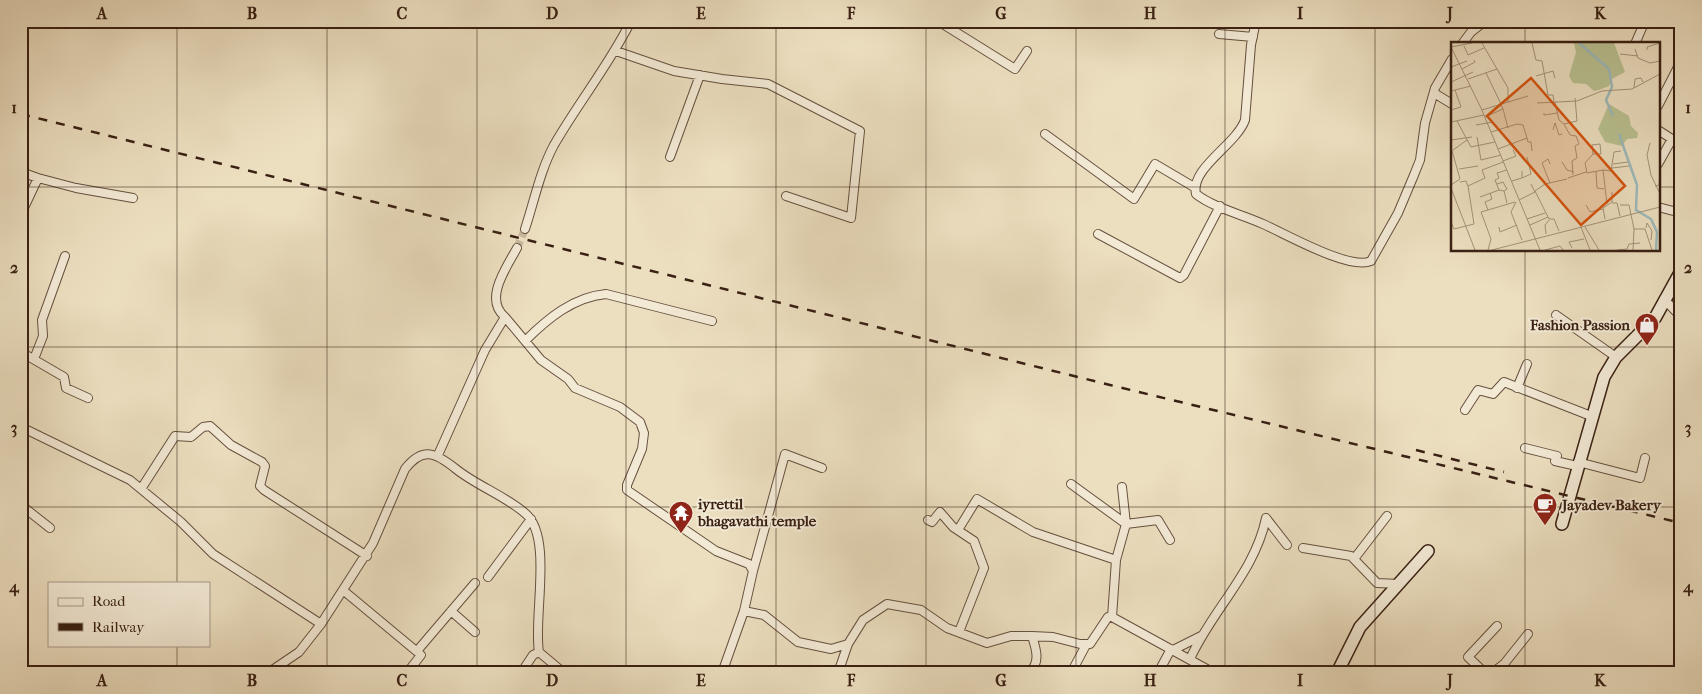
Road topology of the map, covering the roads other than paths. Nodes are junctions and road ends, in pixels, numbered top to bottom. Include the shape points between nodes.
1 (631, 21) edge
2 (938, 21) edge
3 (1256, 21) edge
4 (1485, 21) edge
5 (1646, 21) edge
6 (1219, 34) dead end
7 (1253, 37) junction
8 (1464, 42) edge
9 (1637, 42) edge
10 (616, 51) junction
11 (1027, 51) dead end
12 (1451, 61) edge
13 (1681, 62) edge
14 (700, 75) junction
15 (1434, 93) junction
16 (1660, 102) edge
17 (1451, 103) edge
18 (1660, 131) edge
19 (1045, 134) dead end
20 (670, 157) dead end
21 (1660, 160) edge
22 (21, 172) edge
23 (38, 178) junction
24 (1194, 187) junction
25 (786, 196) dead end
26 (134, 198) dead end
27 (1220, 206) junction
28 (1660, 208) edge
29 (1681, 213) edge
30 (21, 214) edge
31 (525, 229) tunnel mouth
32 (1098, 234) dead end
33 (517, 248) tunnel mouth
34 (65, 256) dead end
35 (1681, 272) edge
36 (1664, 299) junction
37 (1556, 314) dead end
38 (1681, 316) edge
39 (505, 317) junction
40 (712, 320) dead end
41 (525, 341) junction
42 (21, 352) edge
43 (1616, 357) junction
44 (34, 359) junction
45 (1526, 364) dead end
46 (1517, 388) junction
47 (88, 398) dead end
48 (1465, 410) dead end
49 (1591, 416) junction
50 (21, 427) edge
51 (1525, 448) dead end
52 (438, 455) junction
53 (1645, 458) dead end
54 (1578, 464) junction
55 (822, 468) dead end
56 (1071, 484) dead end
57 (1122, 487) dead end
58 (141, 488) junction
59 (21, 506) edge
60 (1387, 516) dead end
61 (531, 519) junction
62 (928, 520) dead end
63 (1126, 524) junction
64 (1562, 524) dead end
65 (50, 528) dead end
66 (958, 530) junction
67 (1170, 540) dead end
68 (1287, 544) dead end
69 (1303, 548) dead end
70 (1428, 551) dead end
71 (366, 556) junction
72 (1354, 559) junction
73 (1116, 560) junction
74 (753, 571) junction
75 (488, 576) dead end
76 (475, 583) dead end
77 (1399, 584) junction
78 (344, 591) junction
79 (451, 611) junction
80 (744, 611) junction
81 (1112, 617) junction
82 (321, 624) junction
83 (1497, 626) dead end
84 (475, 632) dead end
85 (959, 632) junction
86 (1528, 634) dead end
87 (1032, 636) junction
88 (1201, 636) junction
89 (848, 644) junction
90 (1086, 645) junction
91 (1172, 649) junction
92 (417, 651) junction
93 (539, 652) junction
94 (1190, 659) junction
95 (268, 673) edge
96 (407, 673) edge
97 (521, 673) edge
98 (564, 673) edge
99 (722, 673) edge
100 (838, 673) edge
101 (1029, 673) edge
102 (1071, 673) edge
103 (1158, 673) edge
104 (1214, 673) edge
105 (1337, 673) edge
106 (1485, 673) edge
107 (1492, 673) edge

1 - 10 street
2 - 11 street via 1015,69
3 - 7 street
4 - 8 street
5 - 9 street
6 - 7 street
7 - 24 street via 1242,128 1197,177
10 - 14 street via 674,71
10 - 31 street via 553,148
12 - 15 street
13 - 16 street
14 - 20 street
14 - 25 street via 768,84 860,131 851,218
15 - 17 street
15 - 27 street via 1425,123 1420,160 1398,213 1371,261 1340,258
18 - 21 street via 1672,139
19 - 24 street via 1134,199 1155,164
22 - 23 street
23 - 26 street
23 - 30 street
24 - 27 street via 1202,199
27 - 32 street via 1180,278
28 - 29 street
33 - 39 street via 495,296 496,305
34 - 44 street via 42,320 43,336
35 - 36 main road
36 - 38 street
36 - 43 main road via 1655,318
37 - 43 street
39 - 41 street
39 - 52 street via 485,350
40 - 41 street via 606,294 568,306
41 - 74 street via 541,360 575,388 620,407 640,422 644,433 642,449 627,490 716,551 749,564
42 - 44 street
43 - 49 main road via 1604,377
44 - 47 street via 64,377 66,388
45 - 46 street
46 - 48 street via 1504,382 1493,394 1478,390
46 - 49 street
49 - 54 main road
50 - 58 street
51 - 54 street via 1557,456 1555,461
52 - 61 street
52 - 71 street via 425,454 412,460 404,469
53 - 54 street via 1640,478
54 - 64 main road
55 - 74 street via 785,454
56 - 63 street
57 - 63 street
58 - 71 street via 175,436 191,437 203,427 210,426 231,445 266,466 260,486 264,490
58 - 82 street via 213,554
59 - 65 street
60 - 72 street
61 - 75 street
61 - 93 street via 542,573 536,634
62 - 66 street via 932,522 940,512
63 - 67 street via 1158,520
63 - 73 street
66 - 73 street via 977,499 1033,532
66 - 85 street via 974,541 984,568
68 - 88 street via 1266,518 1251,562
69 - 72 street
70 - 77 main road
71 - 78 street
72 - 77 street via 1377,583
73 - 81 street
74 - 80 street
76 - 79 street
77 - 105 main road via 1360,626
78 - 82 street
78 - 92 street
79 - 84 street
79 - 92 street
80 - 89 street via 764,615 798,642 831,649
80 - 99 street
81 - 90 street via 1104,621 1093,643
81 - 91 street
82 - 95 street via 299,652
83 - 106 street via 1468,656
85 - 87 street via 987,643 1012,636
85 - 89 street via 947,628 921,610 887,604 863,620
86 - 107 street via 1504,664
87 - 90 street via 1068,639
87 - 101 street via 1038,653 1034,668
88 - 91 street
88 - 94 street
89 - 100 street
90 - 102 street
91 - 94 street
91 - 103 street
92 - 96 street via 421,655
93 - 97 street via 533,655
93 - 98 street
94 - 104 street

